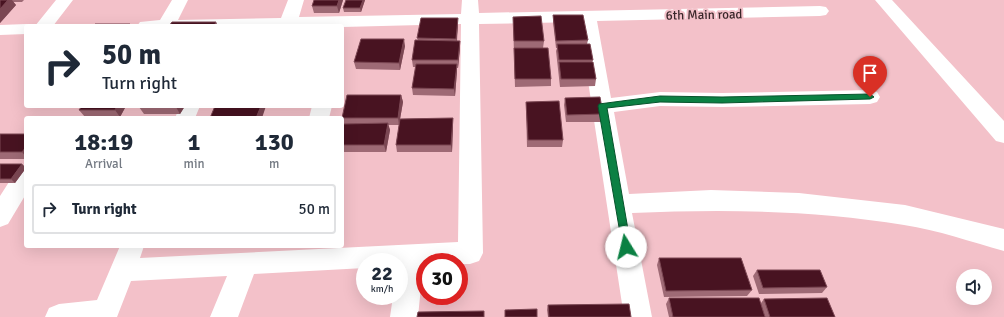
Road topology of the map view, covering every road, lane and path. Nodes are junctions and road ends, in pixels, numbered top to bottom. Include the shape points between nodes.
1 (65, 0) edge
2 (180, 0) edge
3 (296, 0) edge
4 (883, 0) edge
5 (545, 8) edge
6 (471, 9) edge
7 (820, 11) dead end
8 (587, 15) junction
9 (288, 23) junction
10 (46, 24) edge
11 (167, 24) edge
12 (256, 24) edge
13 (342, 24) edge
14 (24, 29) edge
15 (0, 30) edge
16 (870, 97) dead end
17 (602, 106) junction
18 (1004, 135) edge
19 (24, 177) edge
20 (619, 204) junction
21 (0, 217) edge
22 (1004, 240) edge
23 (131, 248) edge
24 (285, 254) edge
25 (411, 255) junction
26 (245, 264) junction
27 (122, 270) junction
28 (104, 314) edge
29 (59, 317) edge
30 (224, 317) edge
31 (404, 317) edge
32 (638, 317) edge

1 - 10 street
2 - 11 street
3 - 9 street
4 - 18 street
5 - 6 street
5 - 8 street
6 - 13 street
6 - 25 street via 470,253
7 - 8 street, 6th Main road
8 - 17 street
9 - 12 street
9 - 13 street
14 - 15 street
16 - 17 street via 660,99
17 - 20 street
19 - 21 street
20 - 22 street via 712,200 799,203 905,215
20 - 32 street
23 - 27 street
24 - 25 street
24 - 26 street
25 - 31 street
26 - 27 street
26 - 30 street
27 - 28 street
28 - 29 street

